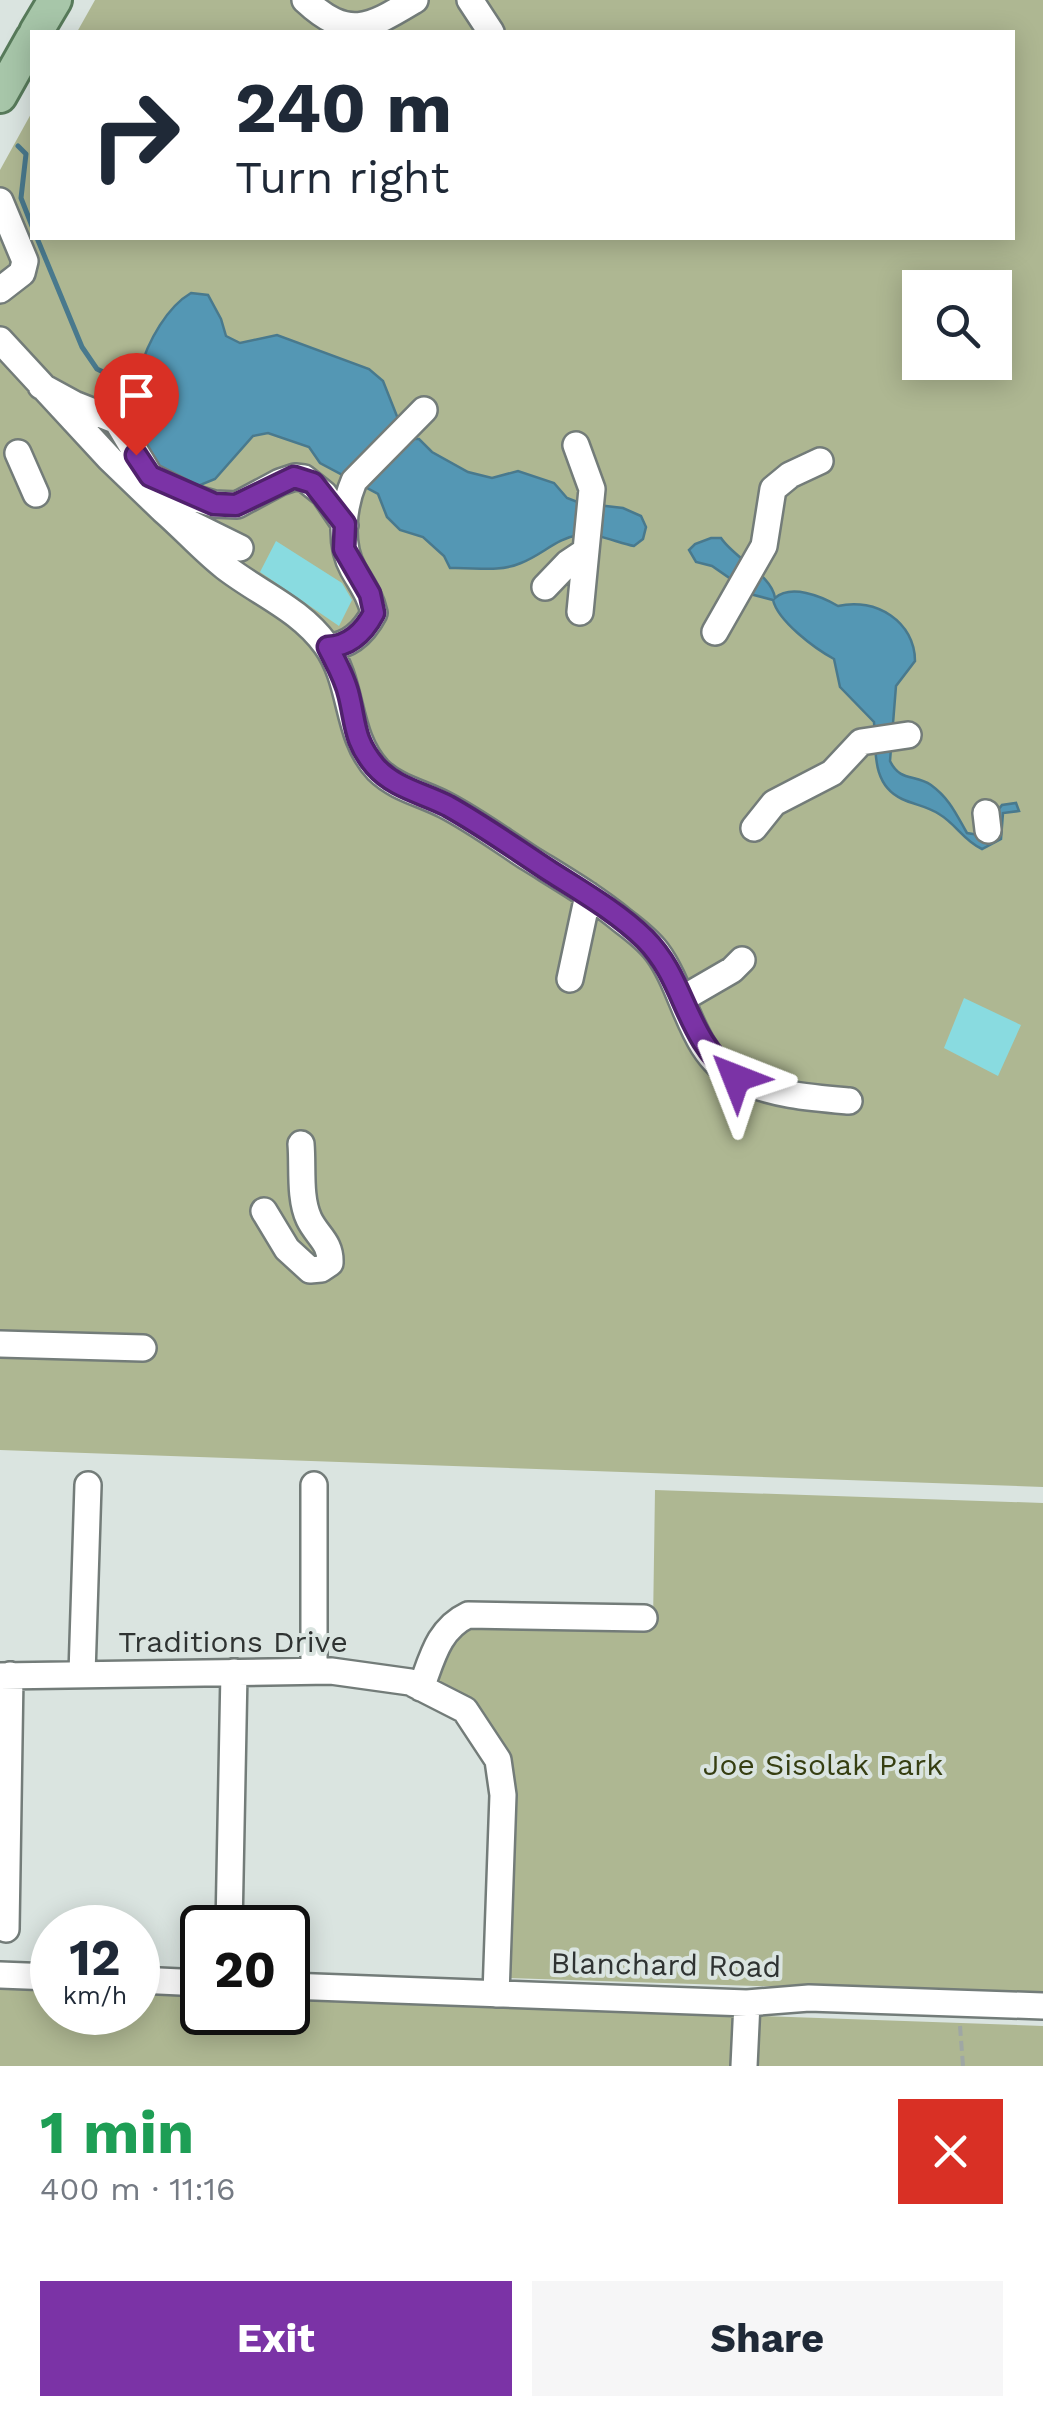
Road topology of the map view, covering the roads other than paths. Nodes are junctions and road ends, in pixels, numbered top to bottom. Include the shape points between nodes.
1 (55, 0) edge
2 (305, 0) edge
3 (415, 0) edge
4 (470, 0) edge
5 (38, 30) edge
6 (490, 30) edge
7 (30, 43) edge
8 (0, 96) edge
9 (2, 207) edge
10 (0, 290) edge
11 (0, 340) edge
12 (41, 386) junction
13 (424, 410) dead end
14 (576, 445) dead end
15 (18, 453) dead end
16 (820, 461) dead end
17 (36, 494) dead end
18 (164, 510) junction
19 (345, 524) junction
20 (587, 545) junction
21 (240, 548) dead end
22 (545, 587) dead end
23 (580, 612) dead end
24 (715, 632) dead end
25 (328, 647) junction
26 (892, 737) dead end
27 (754, 828) dead end
28 (588, 895) junction
29 (742, 960) dead end
30 (570, 980) dead end
31 (682, 998) junction
32 (849, 1101) dead end
33 (301, 1144) dead end
34 (264, 1211) dead end
35 (0, 1344) edge
36 (143, 1348) dead end
37 (88, 1485) dead end
38 (314, 1485) dead end
39 (644, 1618) dead end
40 (314, 1671) junction
41 (234, 1672) junction
42 (82, 1674) junction
43 (5, 1676) edge
44 (421, 1688) junction
45 (229, 1905) edge
46 (6, 1929) dead end
47 (0, 1975) edge
48 (30, 1976) edge
49 (310, 1987) edge
50 (496, 1994) junction
51 (747, 2003) junction
52 (1043, 2006) edge
53 (744, 2066) edge

1 - 5 main road
2 - 3 street via 354,28
4 - 6 street
7 - 8 main road
9 - 10 street via 24,261 22,274
11 - 12 street
12 - 18 street
12 - 19 street via 117,421 150,476 192,498 236,505 280,482 304,478
13 - 19 street via 354,481
14 - 20 street via 592,490
15 - 17 street
16 - 24 street via 773,489 764,546
18 - 21 street
18 - 25 street via 224,566 302,618
19 - 25 street via 344,549 374,613 353,639
20 - 22 street
20 - 23 street
25 - 28 street via 363,750 378,769
26 - 27 street via 862,742 832,773 774,803
28 - 30 street
28 - 31 street via 658,953
29 - 31 street
31 - 32 street via 701,1043 736,1078
33 - 34 street via 308,1218 331,1250 330,1262 310,1270
35 - 36 street
37 - 42 street
38 - 40 street
39 - 44 street via 468,1615 441,1636
40 - 41 street, Traditions Drive
40 - 44 street, Traditions Drive
41 - 42 street, Traditions Drive
41 - 45 street
42 - 43 street, Traditions Drive
43 - 46 street
44 - 50 street, Traditions Drive via 465,1710 498,1760 503,1796
47 - 48 street
49 - 50 street, Blanchard Road
50 - 51 street, Blanchard Road
51 - 52 street, Blanchard Road via 808,1998
51 - 53 street

